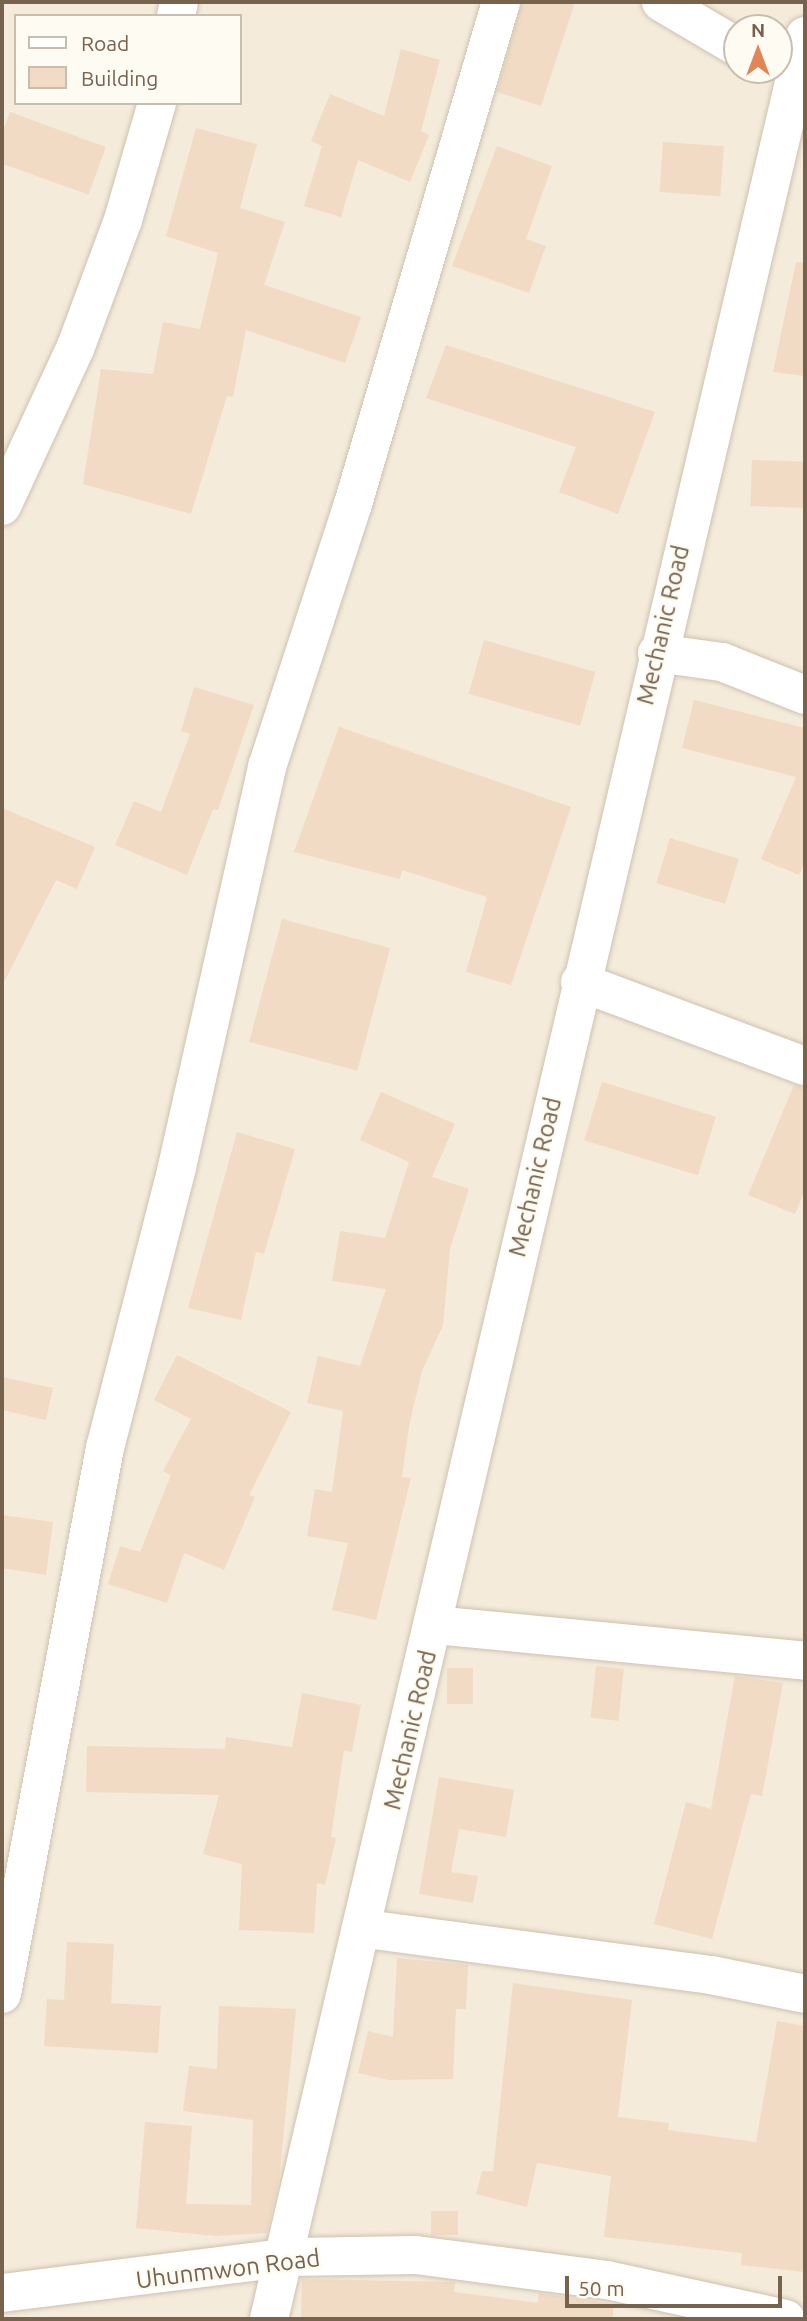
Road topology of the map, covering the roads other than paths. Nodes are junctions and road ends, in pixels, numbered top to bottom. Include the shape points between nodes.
1 (501, 2) edge
2 (661, 2) edge
3 (805, 36) edge
4 (723, 39) edge
5 (793, 59) edge
6 (784, 84) edge
7 (156, 105) edge
8 (2, 506) edge
9 (657, 653) junction
10 (805, 695) edge
11 (580, 982) junction
12 (805, 1066) edge
13 (434, 1625) junction
14 (805, 1661) edge
15 (366, 1929) junction
16 (2, 1994) edge
17 (805, 1994) edge
18 (289, 2257) junction
19 (2, 2293) edge
20 (269, 2319) edge
21 (786, 2319) edge

1 - 16 street via 353,504 267,767 177,1167 105,1448
2 - 4 street
3 - 5 street, Mechanic Road
6 - 9 street, Mechanic Road
7 - 8 street via 123,220 75,349
9 - 10 street via 722,662
9 - 11 street, Mechanic Road
11 - 12 street
11 - 13 street, Mechanic Road
13 - 14 street
13 - 15 street, Mechanic Road
15 - 17 street via 711,1975
15 - 18 street, Mechanic Road
18 - 19 street, Uhunmwon Road
18 - 20 street, Mechanic Road
18 - 21 street, Uhunmwon Road via 443,2259 607,2280

